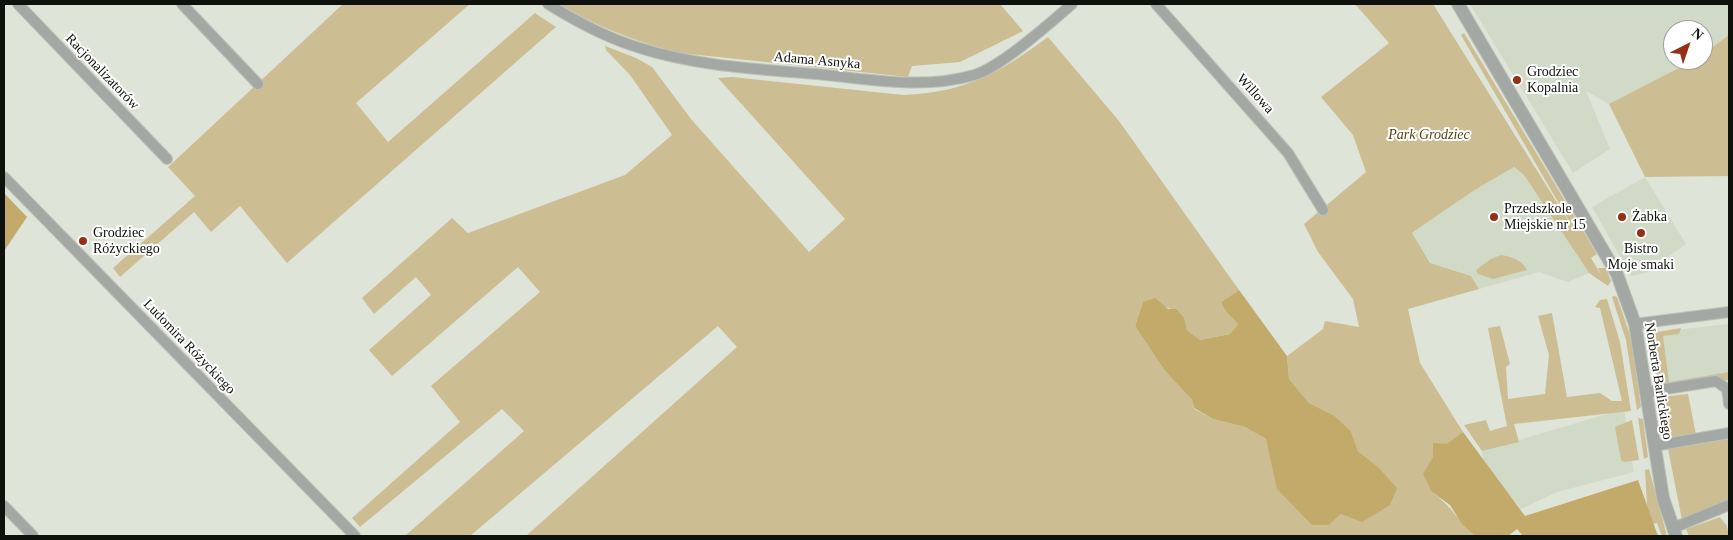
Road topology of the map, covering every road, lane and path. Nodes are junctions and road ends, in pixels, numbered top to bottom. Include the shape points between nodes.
1 (18, 4) edge
2 (182, 4) edge
3 (548, 4) edge
4 (1072, 4) edge
5 (1156, 4) edge
6 (1458, 4) edge
7 (258, 84) dead end
8 (167, 159) dead end
9 (4, 177) edge
10 (1323, 210) dead end
11 (1729, 312) edge
12 (1635, 324) junction
13 (1647, 392) junction
14 (1729, 404) edge
15 (1729, 432) edge
16 (1654, 446) junction
17 (1729, 505) edge
18 (4, 506) edge
19 (1674, 532) edge
20 (33, 536) edge
21 (355, 536) edge

1 - 8 street, Racjonalizatorów
2 - 7 street
3 - 4 street, Adama Asnyka via 609,38 677,59 909,83 949,81 976,74 1007,56
5 - 10 street, Willowa via 1288,153
6 - 12 street, Norberta Barlickiego via 1617,274
9 - 21 street, Ludomira Różyckiego
11 - 12 street
12 - 13 street, Norberta Barlickiego
13 - 14 street via 1716,381 1727,390
13 - 16 street, Norberta Barlickiego
15 - 16 street
16 - 19 street, Norberta Barlickiego via 1663,498
17 - 19 street
18 - 20 street

